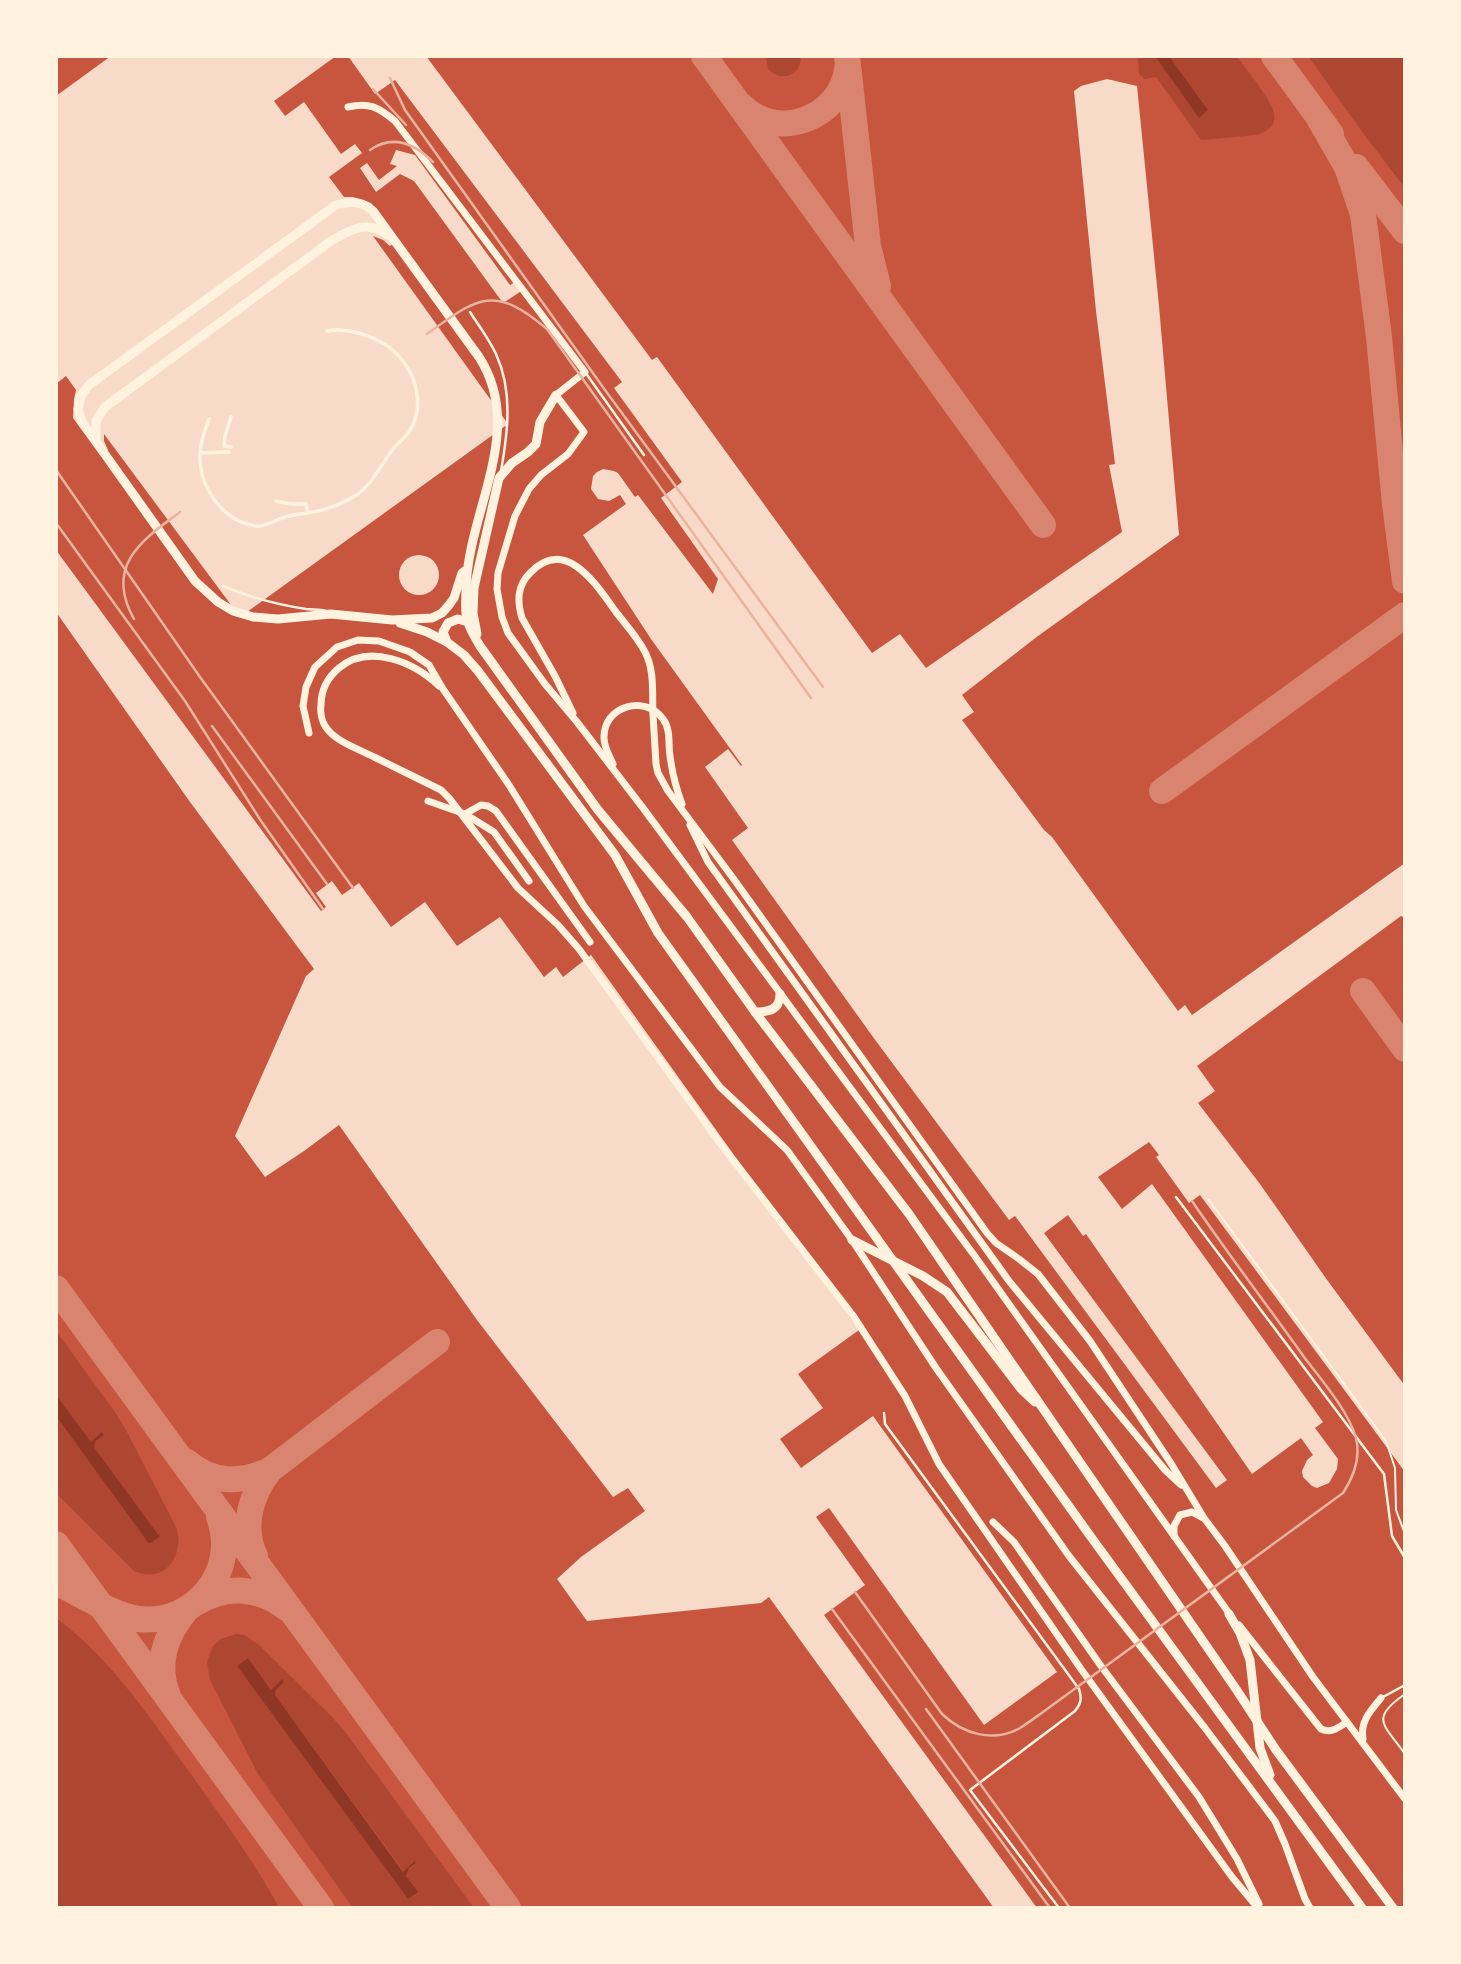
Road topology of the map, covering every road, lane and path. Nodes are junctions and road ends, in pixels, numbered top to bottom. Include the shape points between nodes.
1 (348, 107) dead end
2 (399, 246) junction
3 (470, 312) dead end
4 (327, 331) dead end
5 (585, 372) junction
6 (556, 396) junction
7 (231, 417) dead end
8 (209, 418) dead end
9 (100, 449) junction
10 (200, 453) junction
11 (644, 455) dead end
12 (499, 478) junction
13 (276, 501) dead end
14 (308, 513) junction
15 (466, 570) junction
16 (223, 586) dead end
17 (331, 614) junction
18 (392, 620) junction
19 (468, 622) junction
20 (447, 642) junction
21 (480, 646) junction
22 (443, 689) junction
23 (577, 722) junction
24 (309, 733) dead end
25 (617, 774) junction
26 (428, 801) dead end
27 (465, 814) junction
28 (529, 881) dead end
29 (590, 942) dead end
30 (780, 994) junction
31 (755, 1012) junction
32 (1176, 1197) dead end
33 (1209, 1200) dead end
34 (852, 1240) junction
35 (1042, 1407) junction
36 (884, 1413) dead end
37 (1189, 1494) junction
38 (1203, 1518) junction
39 (993, 1522) dead end
40 (1405, 1534) edge
41 (1176, 1540) junction
42 (1405, 1558) edge
43 (1229, 1614) junction
44 (1405, 1685) edge
45 (1405, 1694) edge
46 (1381, 1698) joint
47 (1347, 1721) junction
48 (1364, 1744) junction
49 (1405, 1754) edge
50 (1274, 1786) junction
51 (1405, 1800) edge
52 (1059, 1908) edge
53 (1259, 1908) edge
54 (1310, 1908) edge
55 (1362, 1908) edge
56 (1393, 1908) edge

1 - 5 main road via 375,107 394,121
2 - 9 highway via 371,227 346,232 331,242 105,407 95,426
2 - 9 highway via 365,204 349,201 319,216 89,385 78,409
2 - 15 highway via 494,385 499,432
3 - 12 lane via 504,376 507,433
4 - 14 street via 366,334 389,346 413,378 417,407 409,432 359,493 327,510
5 - 6 main road
5 - 11 lane
6 - 12 highway via 540,422 537,443
6 - 23 main road via 584,432 568,454 529,489 515,516 496,589 508,633
7 - 10 street via 224,446 230,450
8 - 10 street
9 - 17 highway via 195,581 218,602 253,617
10 - 14 street via 209,492 232,517 264,526
12 - 21 highway via 474,588 473,613
13 - 14 street via 306,504
15 - 18 highway via 442,613 418,620
15 - 19 highway
16 - 17 lane
17 - 18 highway
18 - 20 highway
19 - 20 highway via 448,623 443,632
19 - 21 highway
20 - 50 highway via 478,671 606,842 658,933
21 - 31 highway via 598,810 687,917
22 - 24 main road via 429,665 410,652 379,641 347,643 330,652 310,676 303,696
22 - 34 main road via 584,906 720,1087 787,1150
22 - 53 main road via 419,669 401,662 353,658 335,671 323,689 323,720 343,742 441,790 518,888 579,949 854,1317 905,1396 939,1464 1081,1669
23 - 25 main road
23 - 37 main road via 522,618 518,598 524,579 540,563 551,560 579,566 645,650 652,674 656,764 668,791 987,1233 1038,1274 1090,1341
25 - 30 main road
25 - 37 main road via 606,747 605,728 621,709 647,706 667,725 674,781 708,862 1009,1281
26 - 27 main road
27 - 28 main road via 494,832
27 - 29 main road via 481,804 496,811
30 - 31 highway via 776,1008
30 - 41 main road via 974,1255
31 - 35 highway via 909,1214
32 - 42 lane via 1384,1474 1392,1536
33 - 40 path via 1386,1441 1395,1468 1396,1510
34 - 35 highway via 947,1292 1022,1390
34 - 54 main road via 1069,1556 1275,1821
35 - 56 highway via 1276,1750
36 - 52 lane via 885,1424 1079,1689 1075,1711 970,1790
37 - 38 main road
38 - 41 main road via 1192,1512 1180,1515 1174,1526
38 - 47 main road
39 - 53 main road via 1014,1542 1199,1797 1237,1859
41 - 43 main road
43 - 47 main road via 1321,1729 1333,1731
43 - 50 highway via 1250,1660 1260,1748
44 - 46 lane
45 - 49 path via 1382,1718
46 - 48 main road via 1362,1730
47 - 48 main road
48 - 51 main road
50 - 55 highway

